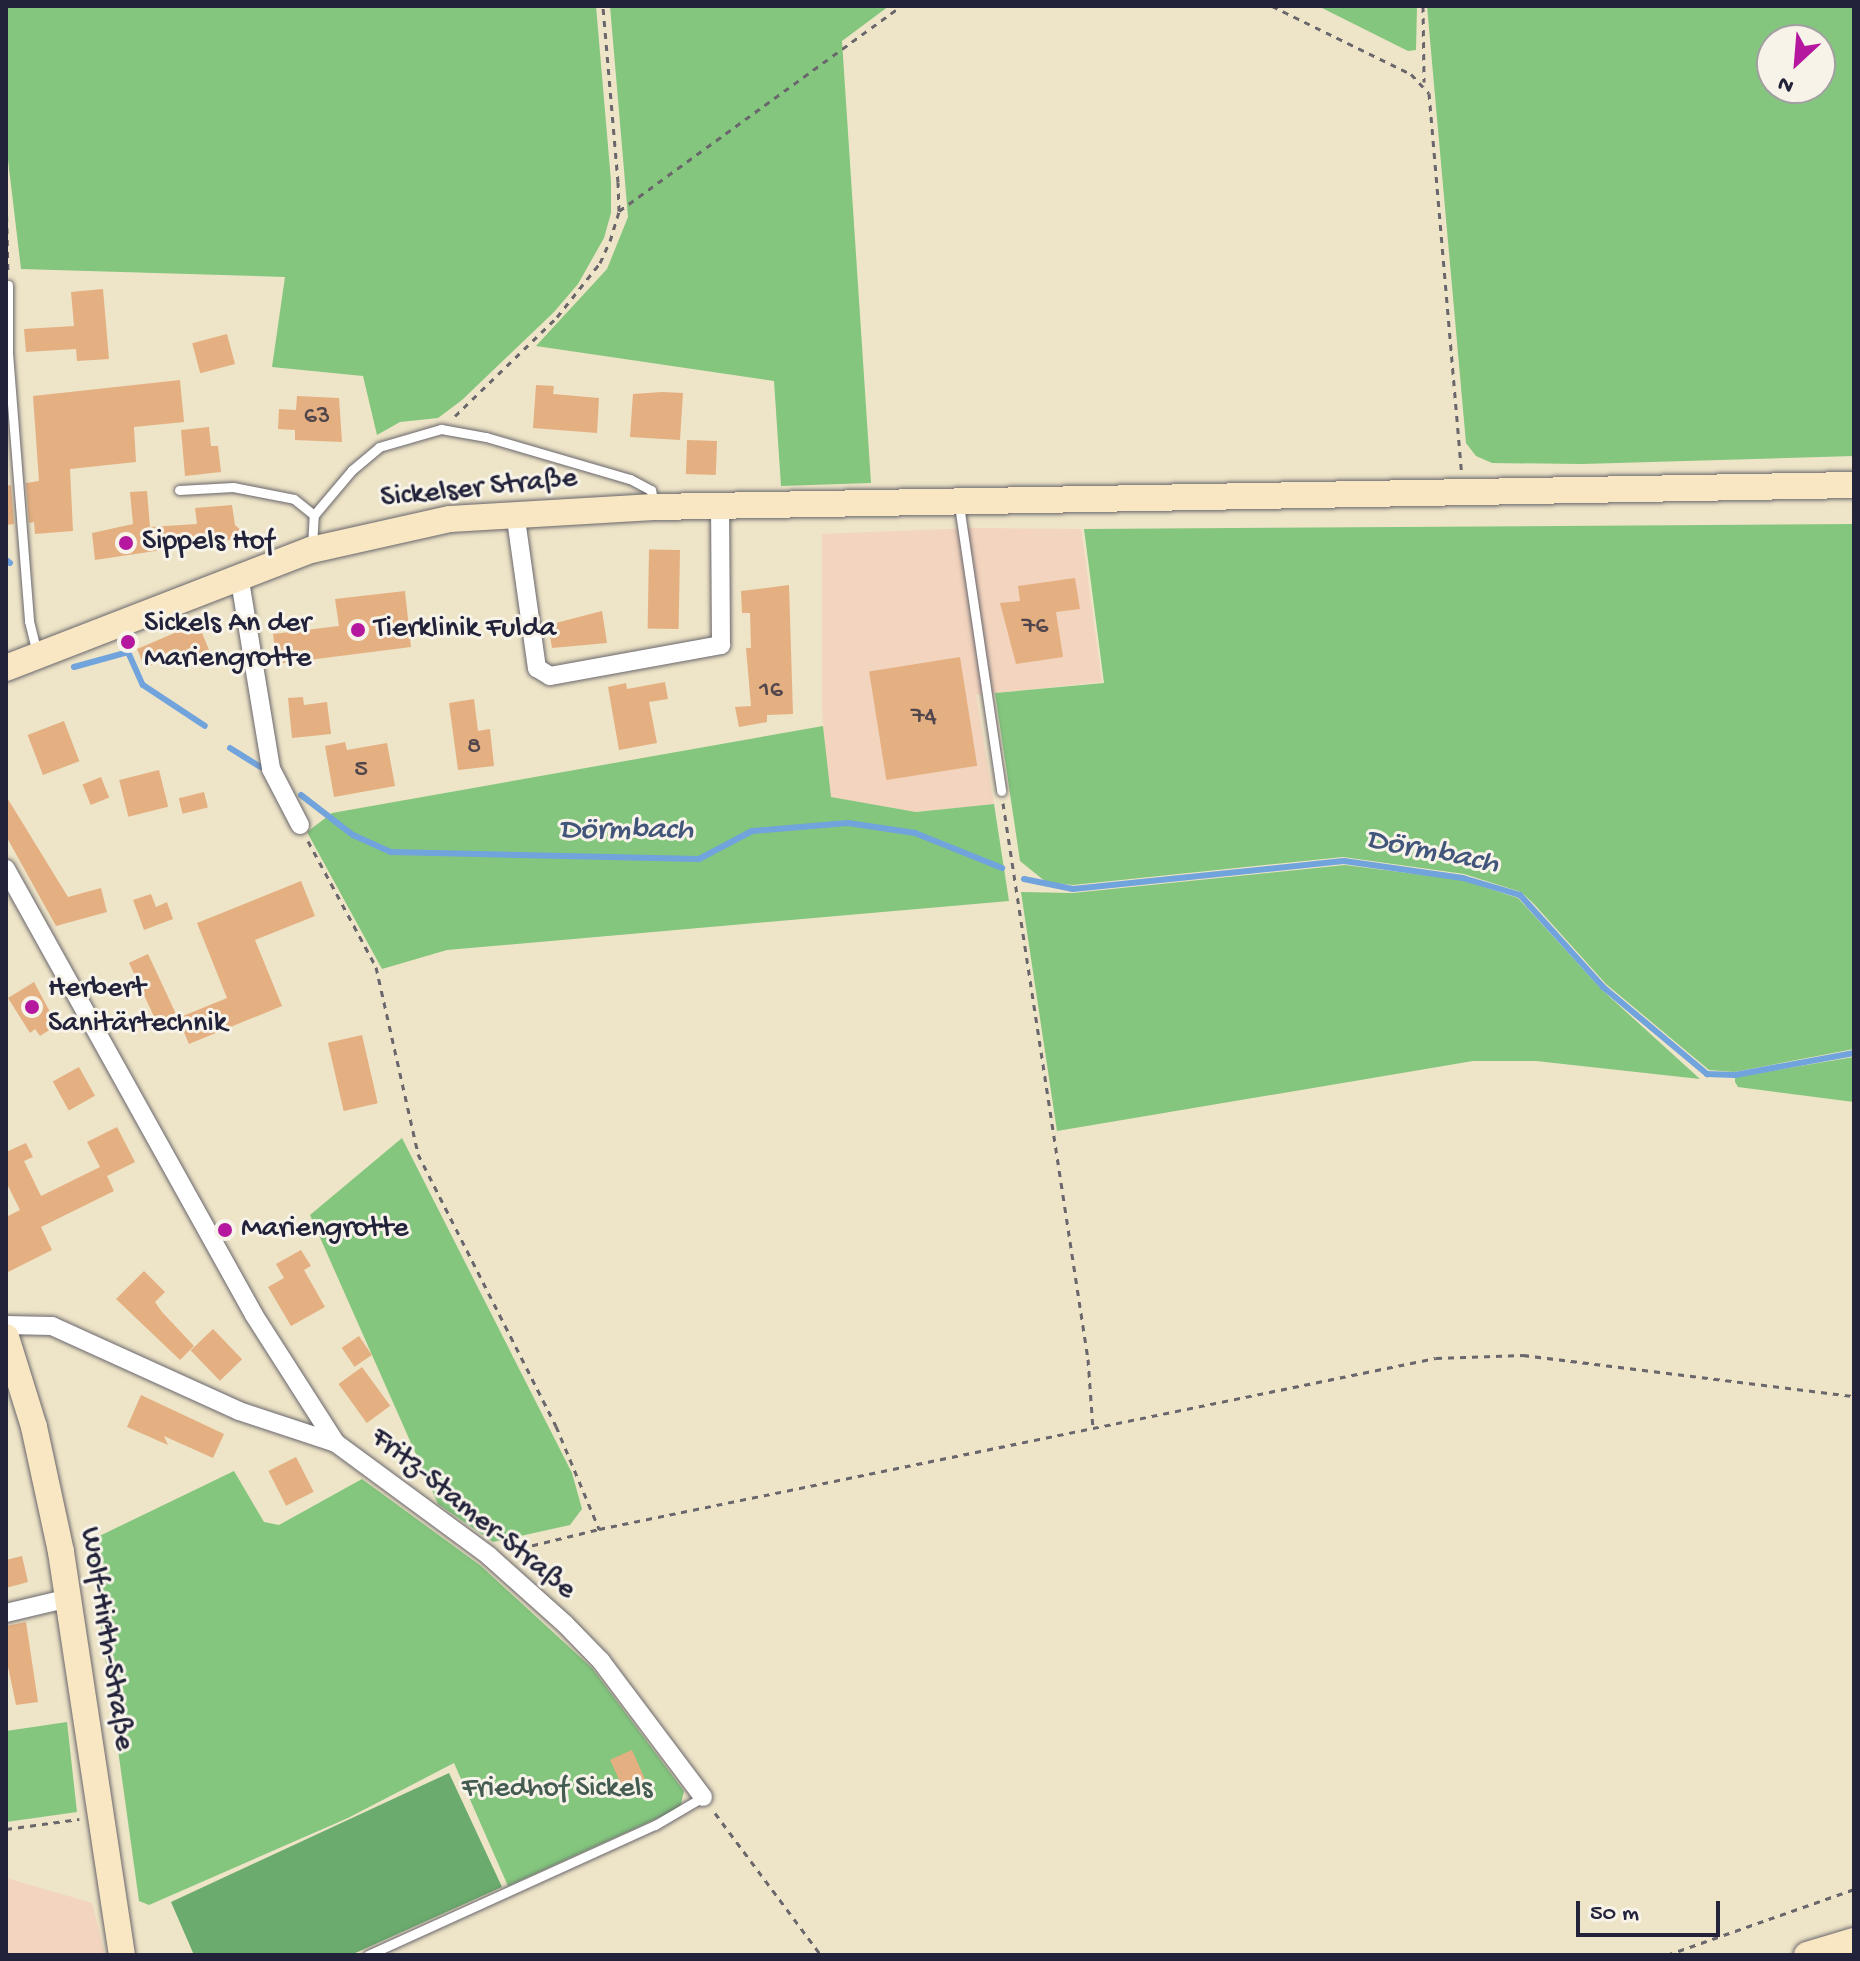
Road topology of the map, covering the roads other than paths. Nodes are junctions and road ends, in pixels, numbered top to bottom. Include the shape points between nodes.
1 (8, 285) road end
2 (1854, 485) edge
3 (179, 490) dead end
4 (971, 502) junction
5 (654, 507) junction
6 (720, 508) junction
7 (515, 512) junction
8 (314, 515) junction
9 (311, 550) junction
10 (239, 575) junction
11 (38, 656) junction
12 (6, 668) edge
13 (1001, 791) road end
14 (300, 825) road end
15 (6, 869) edge
16 (6, 1325) edge
17 (6, 1337) edge
18 (336, 1443) junction
19 (69, 1598) junction
20 (6, 1613) edge
21 (703, 1797) joint
22 (1854, 1941) edge
23 (122, 1955) edge
24 (368, 1955) edge
25 (1807, 1955) edge

1 - 11 lane via 8,353 29,621
2 - 4 main road, Sickelser Straße
3 - 8 lane via 233,487 294,499
4 - 6 main road, Sickelser Straße
4 - 13 lane
5 - 6 main road, Sickelser Straße
5 - 7 main road, Sickelser Straße
5 - 8 lane via 651,490 630,479 441,429 379,447
6 - 7 street via 721,645 550,676 537,668
7 - 9 main road, Sickelser Straße via 405,526
8 - 9 lane
9 - 10 main road, Sickelser Straße
10 - 11 main road, Sickelser Straße
10 - 14 street via 271,769
11 - 12 main road, Sickelser Straße
15 - 18 street via 254,1315
16 - 18 street, Fritz-Stamer-Straße via 52,1326 239,1411
17 - 19 main road, Wolf-Hirth-Straße via 34,1427
18 - 21 street, Fritz-Stamer-Straße via 489,1556 601,1661
19 - 20 street
19 - 23 main road, Wolf-Hirth-Straße
21 - 24 lane via 655,1825
22 - 25 main road

